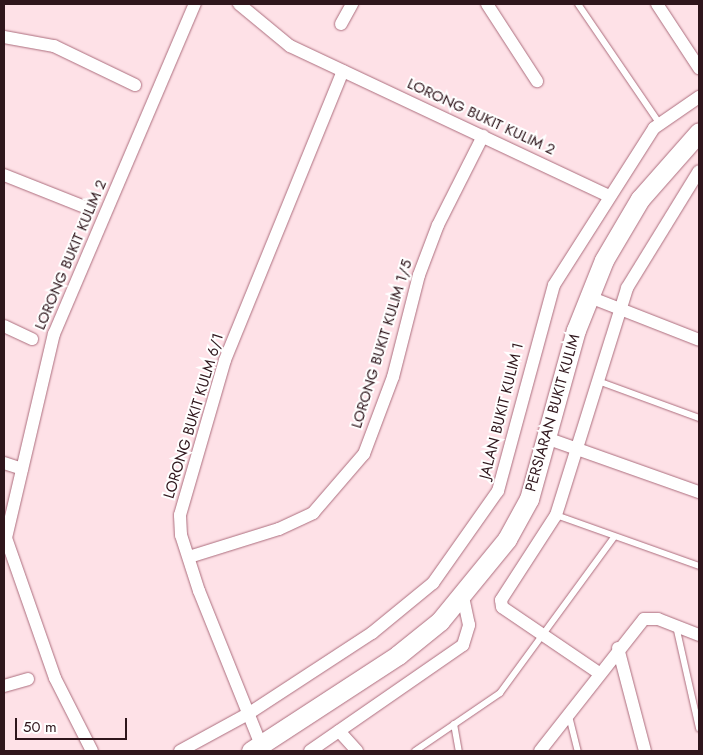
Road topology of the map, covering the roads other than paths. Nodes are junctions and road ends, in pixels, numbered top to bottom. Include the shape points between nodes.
1 (195, 4) edge
2 (239, 4) edge
3 (352, 4) edge
4 (487, 4) edge
5 (578, 4) edge
6 (657, 4) edge
7 (341, 24) dead end
8 (4, 37) edge
9 (699, 68) edge
10 (343, 71) junction
11 (537, 81) dead end
12 (135, 85) dead end
13 (699, 97) edge
14 (660, 124) junction
15 (699, 132) edge
16 (483, 136) junction
17 (4, 176) edge
18 (697, 178) edge
19 (609, 196) junction
20 (90, 209) dead end
21 (587, 296) junction
22 (619, 308) junction
23 (4, 326) edge
24 (32, 339) dead end
25 (699, 340) edge
26 (598, 381) junction
27 (699, 418) edge
28 (549, 439) junction
29 (578, 448) junction
30 (4, 462) edge
31 (22, 468) junction
32 (699, 492) edge
33 (556, 515) junction
34 (614, 537) junction
35 (189, 557) junction
36 (699, 566) edge
37 (463, 596) junction
38 (676, 626) junction
39 (699, 635) edge
40 (543, 636) junction
41 (618, 648) junction
42 (599, 673) junction
43 (28, 679) dead end
44 (4, 686) edge
45 (568, 713) junction
46 (248, 714) junction
47 (454, 724) junction
48 (699, 728) edge
49 (339, 731) junction
50 (256, 748) edge
51 (92, 751) edge
52 (180, 751) edge
53 (310, 751) edge
54 (357, 751) edge
55 (414, 751) edge
56 (459, 751) edge
57 (540, 751) edge
58 (578, 751) edge
59 (645, 751) edge

1 - 31 street, LORONG BUKIT KULIM 2 via 54,334
2 - 10 street, LORONG BUKIT KULIM 2 via 290,46
3 - 7 street
4 - 11 street
5 - 14 lane
6 - 9 street
8 - 12 street via 54,46
10 - 16 street, LORONG BUKIT KULIM 2
10 - 35 street, LORONG BUKIT KULM 6/1 via 225,360 180,515 180,535
13 - 14 street, JALAN BUKIT KULIM 1
14 - 19 street, JALAN BUKIT KULIM 1
15 - 21 street, PERSIARAN BUKIT KULIM via 640,199
16 - 19 street, LORONG BUKIT KULIM 2
16 - 35 street, LORONG BUKIT KULIM 1/5 via 428,250 393,377 364,454 313,513 279,529
17 - 20 street
18 - 22 street
19 - 46 street, JALAN BUKIT KULIM 1 via 554,285 506,467 484,517 433,583 404,610
21 - 22 street
21 - 28 street, PERSIARAN BUKIT KULIM
22 - 25 street
22 - 26 street
23 - 24 street
26 - 27 lane
26 - 29 street
28 - 29 street
28 - 37 street, PERSIARAN BUKIT KULIM via 529,499 507,540
29 - 32 street
29 - 33 street
30 - 31 street
31 - 51 street, LORONG BUKIT KULIM 2 via 6,538 55,678
33 - 34 lane
33 - 40 street via 501,600 502,607
34 - 36 lane
34 - 40 lane
35 - 46 street, LORONG BUKIT KULM 6/1
37 - 49 street via 469,625 463,645
37 - 50 street, PERSIARAN BUKIT KULIM via 398,655
38 - 39 street
38 - 41 street via 644,619
38 - 48 lane
40 - 42 street
40 - 47 lane via 500,693
41 - 42 street
41 - 59 street
42 - 45 street
43 - 44 street
45 - 57 street
45 - 58 lane
46 - 50 street, LORONG BUKIT KULM 6/1
46 - 52 street, JALAN BUKIT KULIM 1
47 - 55 lane
47 - 56 lane
49 - 53 street
49 - 54 street

